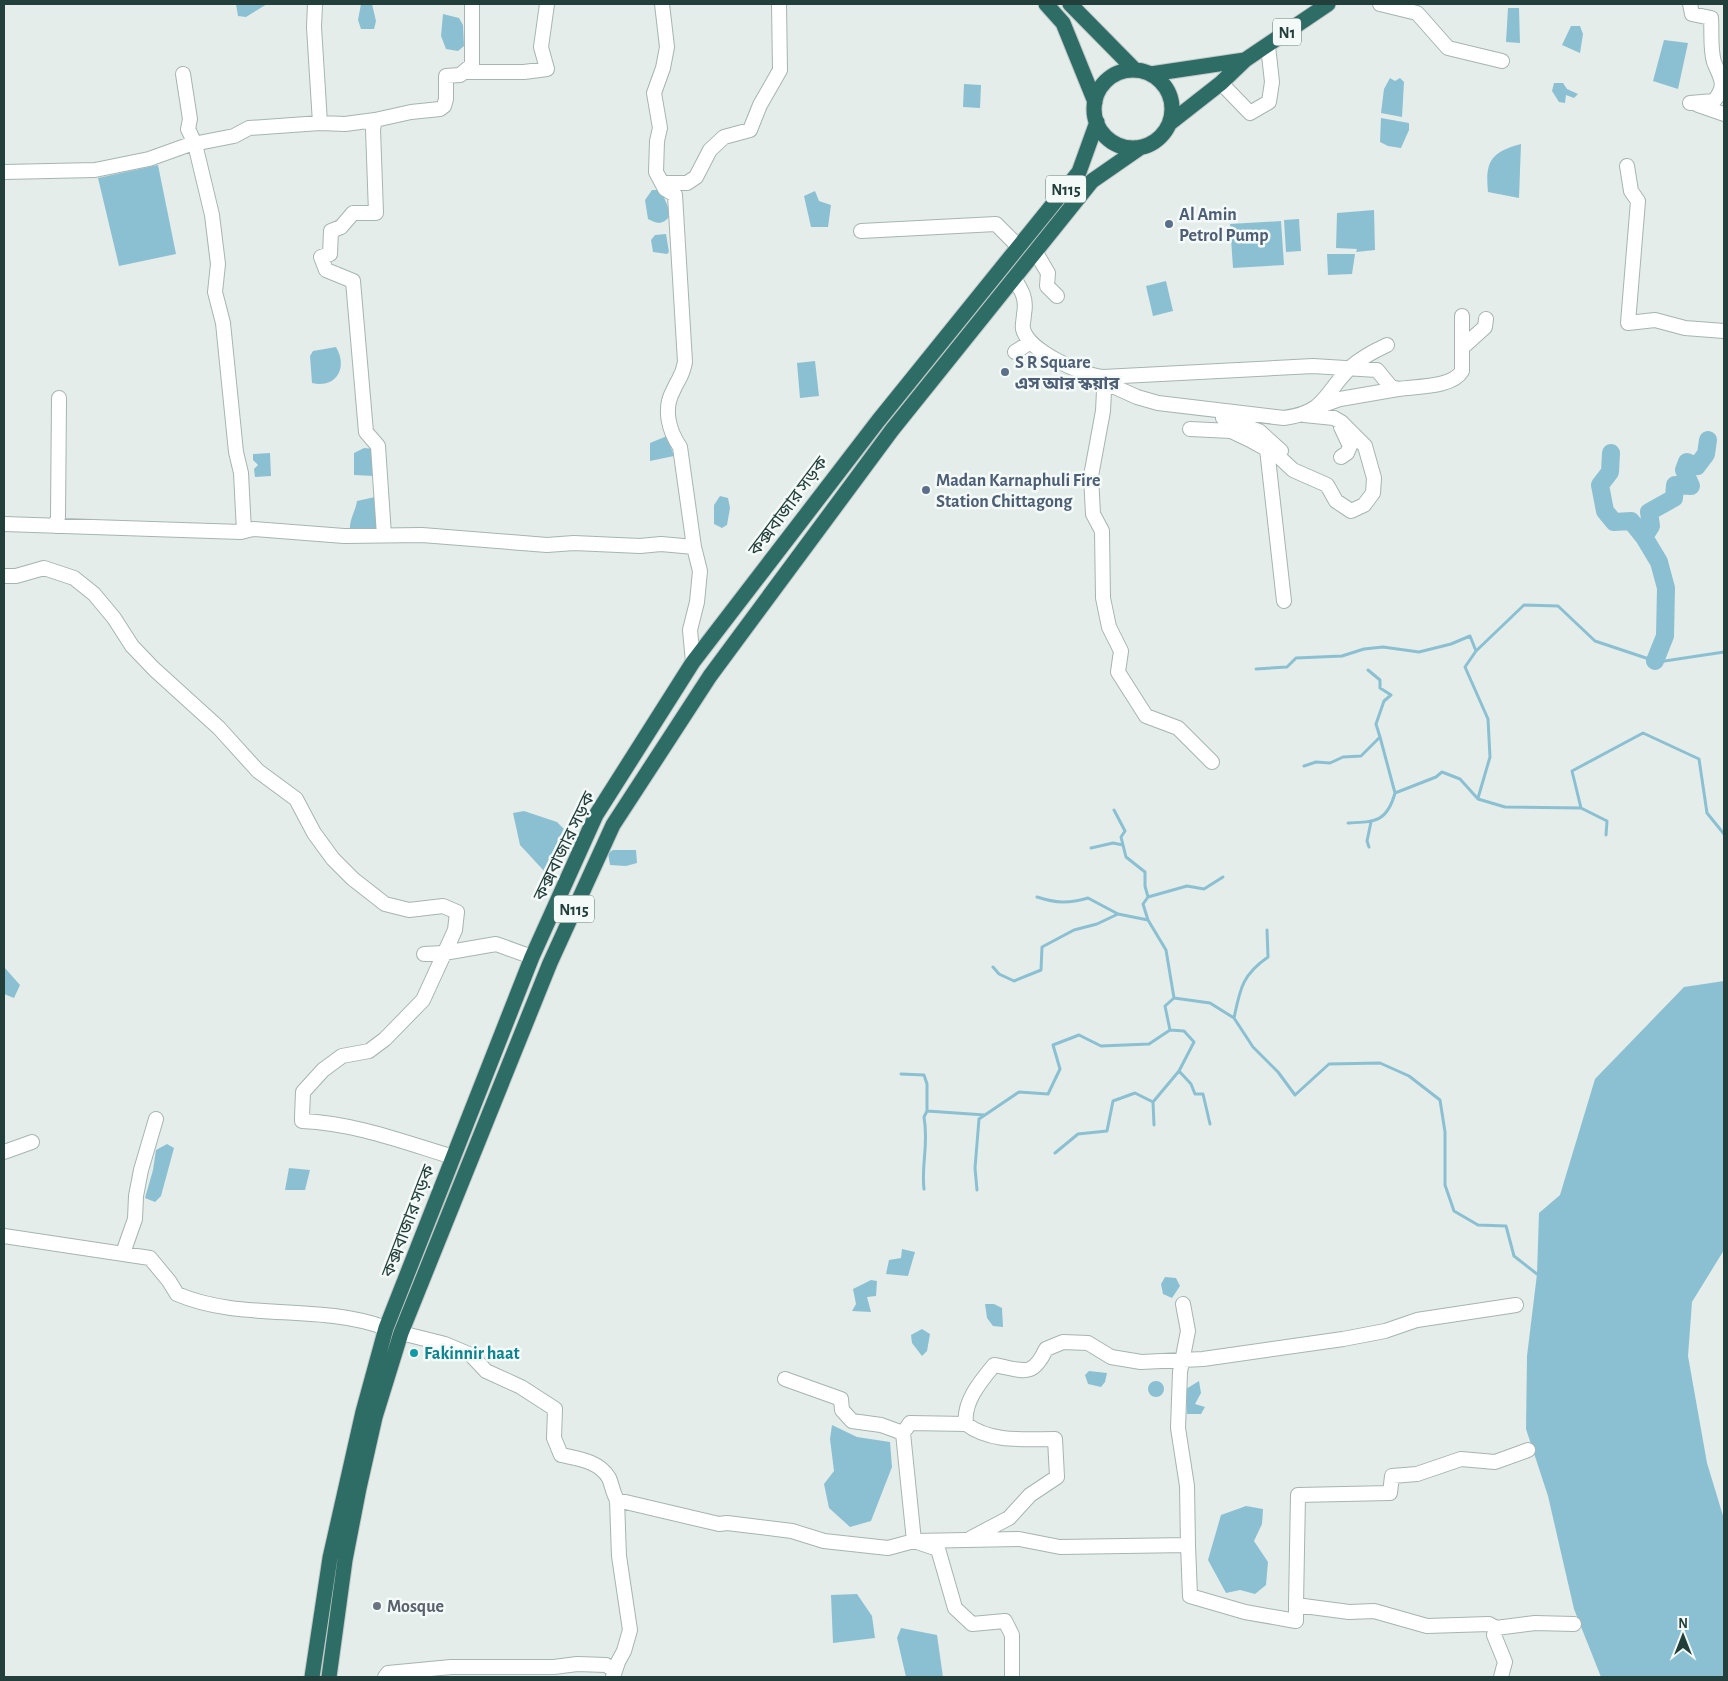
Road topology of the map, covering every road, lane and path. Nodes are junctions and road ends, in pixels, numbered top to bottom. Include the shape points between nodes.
1 (315, 4) edge
2 (472, 4) edge
3 (547, 4) edge
4 (662, 4) edge
5 (780, 4) edge
6 (1046, 4) edge
7 (1070, 4) edge
8 (1328, 4) edge
9 (1380, 4) edge
10 (1690, 4) edge
11 (1268, 46) junction
12 (1245, 60) junction
13 (1502, 61) dead end
14 (1135, 70) junction
15 (467, 72) junction
16 (183, 74) dead end
17 (1151, 74) junction
18 (1221, 83) junction
19 (1095, 102) junction
20 (1724, 114) edge
21 (375, 120) junction
22 (1097, 122) junction
23 (320, 123) junction
24 (1170, 123) junction
25 (196, 144) junction
26 (1141, 147) junction
27 (1627, 166) dead end
28 (4, 172) edge
29 (662, 183) junction
30 (861, 231) dead end
31 (1019, 247) junction
32 (1035, 251) junction
33 (1014, 278) junction
34 (1058, 296) dead end
35 (1462, 316) dead end
36 (1486, 319) dead end
37 (1724, 331) edge
38 (1030, 342) junction
39 (1387, 345) dead end
40 (1464, 346) junction
41 (1016, 352) dead end
42 (1351, 368) junction
43 (1092, 376) junction
44 (1398, 389) junction
45 (59, 398) dead end
46 (1318, 407) junction
47 (1218, 412) junction
48 (1304, 416) junction
49 (1337, 420) junction
50 (1190, 429) dead end
51 (1267, 449) junction
52 (1341, 457) dead end
53 (1320, 482) junction
54 (4, 524) edge
55 (56, 526) junction
56 (244, 531) junction
57 (384, 535) junction
58 (694, 547) junction
59 (4, 576) edge
60 (1284, 601) dead end
61 (693, 662) junction
62 (1212, 762) dead end
63 (444, 953) junction
64 (424, 954) dead end
65 (532, 957) junction
66 (156, 1119) dead end
67 (32, 1142) dead end
68 (4, 1152) edge
69 (453, 1157) junction
70 (4, 1236) edge
71 (123, 1253) junction
72 (1183, 1304) dead end
73 (1516, 1305) dead end
74 (386, 1328) junction
75 (401, 1333) junction
76 (1183, 1360) junction
77 (785, 1379) dead end
78 (966, 1424) junction
79 (903, 1433) junction
80 (1528, 1450) dead end
81 (617, 1500) junction
82 (971, 1538) junction
83 (914, 1541) junction
84 (1188, 1545) junction
85 (1296, 1605) junction
86 (1574, 1624) dead end
87 (1496, 1628) junction
88 (614, 1674) edge
89 (312, 1677) edge
90 (329, 1677) edge
91 (385, 1677) edge
92 (1012, 1677) edge
93 (1501, 1677) edge

1 - 23 street
2 - 15 street via 472,66
3 - 15 street via 542,47 548,69
4 - 29 street via 667,47 664,68 654,93 660,128 656,172
5 - 29 street via 780,70 750,130 724,137 710,150 696,177 687,183
6 - 19 highway via 1063,24
7 - 14 highway
8 - 11 highway, N1
9 - 13 street via 1418,14 1444,46
10 - 20 street via 1692,14 1711,18 1714,62 1721,74 1721,93 1714,101 1690,103
11 - 12 highway, N1
11 - 18 street via 1272,82 1269,102 1250,113
12 - 17 highway, N1
12 - 18 highway, N1
14 - 17 highway
14 - 19 highway via 1109,78 1102,85
15 - 21 street via 460,76 446,76 446,100 440,110
16 - 25 street via 190,119 188,129
17 - 24 highway via 1170,94
18 - 24 highway, N1
19 - 22 highway
21 - 23 street
21 - 57 street via 376,212 348,216 341,227 331,232 330,254 321,257 326,270 353,281 366,432 378,446
22 - 26 highway via 1114,143
22 - 31 highway, কক্সবাজার সড়ক / N115 via 1080,172
23 - 25 street via 249,128 234,136
24 - 26 highway via 1155,141
25 - 28 street via 149,159 95,170
25 - 56 street via 212,215 218,264 216,292 223,323
26 - 32 highway, কক্সবাজার সড়ক / N115 via 1092,181
27 - 37 street via 1631,191 1638,201 1628,323 1655,320 1686,328
29 - 58 street via 675,195 684,337 682,377 667,406 671,434 680,447
30 - 31 street via 996,224
31 - 61 highway, কক্সবাজার সড়ক / N115 via 878,420
32 - 33 highway, কক্সবাজার সড়ক / N115
32 - 34 street via 1048,273 1047,286
33 - 38 street via 1025,297 1022,327
33 - 75 highway, কক্সবাজার সড়ক / N115 via 892,430 710,676 613,825 550,963
35 - 40 street
36 - 40 street via 1484,327
38 - 41 street
38 - 43 street
39 - 42 street
40 - 44 street via 1459,376 1441,383
42 - 43 street via 1313,366
42 - 44 street via 1377,370 1391,387
42 - 46 street
43 - 47 street via 1137,397
43 - 62 street via 1102,384 1104,391 1091,476 1094,514 1102,531 1103,598 1109,627 1122,651 1118,672 1146,716 1178,728
44 - 46 street via 1340,399
45 - 55 street
46 - 48 street
47 - 48 street via 1284,418
47 - 53 street via 1224,420 1259,430
48 - 49 street
49 - 52 street via 1350,446
49 - 53 street via 1365,446 1374,478 1373,493 1364,505 1351,512 1336,501 1327,485
50 - 51 street via 1231,432
51 - 53 street via 1293,470
51 - 60 street
54 - 55 street
55 - 56 street
56 - 57 street
57 - 58 street via 547,545 661,544
58 - 61 street via 700,572 690,630
59 - 63 street via 44,568 74,578 94,594 132,646 154,669 219,728 258,771 296,799 314,833 353,879 385,904 409,910 443,906 457,912 455,930
61 - 65 highway, কক্সবাজার সড়ক / N115 via 596,815
63 - 64 street
63 - 65 street via 496,944
63 - 69 street via 423,1000 385,1040 369,1051 342,1056 323,1070 303,1092 302,1121 334,1122
65 - 69 highway, কক্সবাজার সড়ক / N115
66 - 71 street via 141,1170 135,1219
67 - 68 street
69 - 74 highway, কক্সবাজার সড়ক / N115
70 - 71 street
71 - 74 street via 150,1258 176,1294 191,1300 347,1319
72 - 76 street via 1188,1331
73 - 76 street via 1417,1320 1385,1331 1343,1339
74 - 89 highway, কক্সবাজার সড়ক / N115 via 336,1531
75 - 81 street via 445,1344 471,1355 486,1371 521,1387 555,1409 554,1438 561,1455 601,1467 610,1479
75 - 90 highway, কক্সবাজার সড়ক / N115 via 375,1417 359,1488 345,1560
76 - 78 street via 1141,1362 1111,1357 1088,1343 1063,1342 1046,1349 1038,1365 1030,1370 994,1365 977,1386 964,1413
76 - 84 street via 1178,1428 1187,1486
77 - 79 street via 841,1398 842,1410 852,1421
78 - 79 street via 910,1423
78 - 82 street via 977,1432 1009,1439 1054,1439 1057,1477 1030,1494 1009,1518
79 - 83 street
80 - 85 street via 1495,1462 1462,1460 1418,1474 1392,1476 1390,1494 1298,1495
81 - 83 street via 719,1524 792,1531 824,1541 888,1548
81 - 88 street via 619,1556 630,1630
82 - 83 street
82 - 84 street via 1019,1539 1060,1546
83 - 92 street via 938,1549 955,1608 972,1624 1005,1621 1012,1635
84 - 85 street via 1190,1596 1245,1612 1296,1621
85 - 87 street via 1348,1612 1374,1611 1427,1626 1490,1624
86 - 87 street
87 - 93 street via 1494,1635 1505,1662
88 - 91 street via 606,1665 577,1664 471,1666 388,1673

